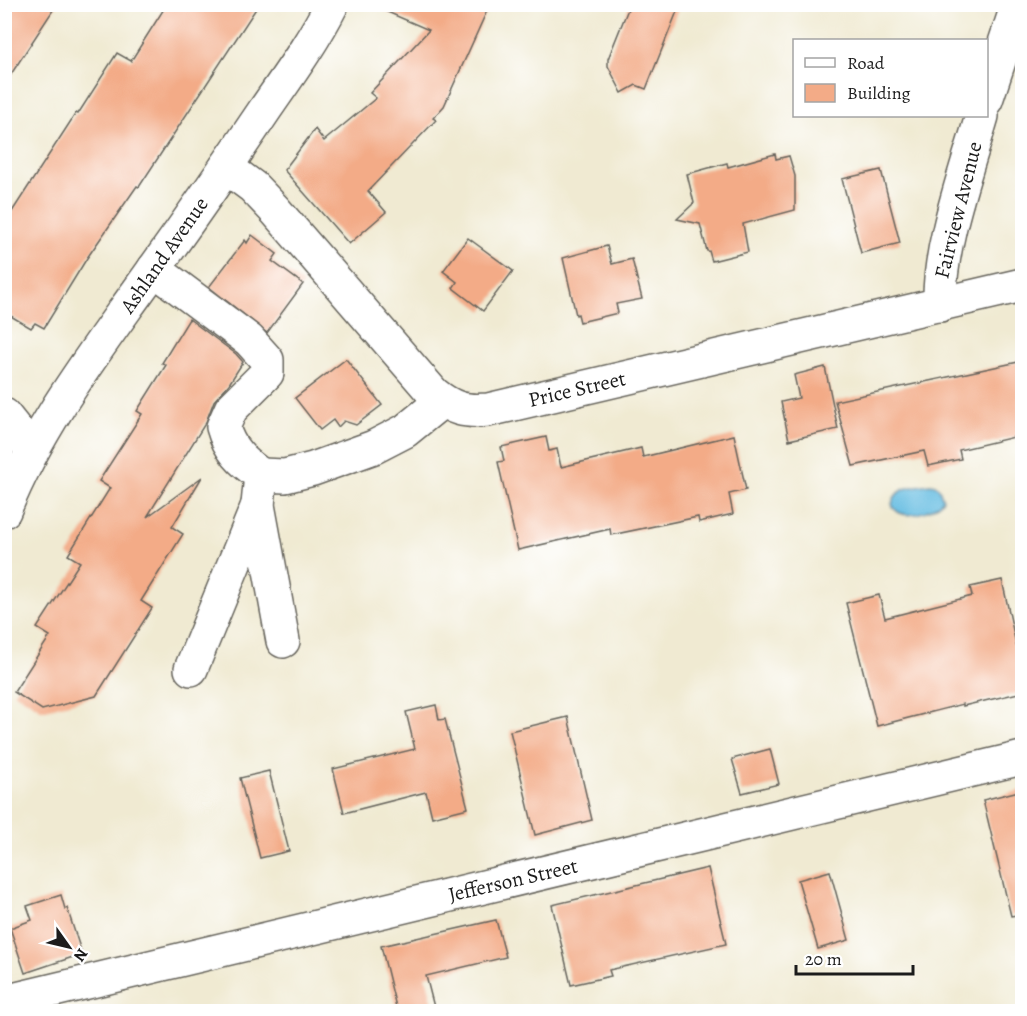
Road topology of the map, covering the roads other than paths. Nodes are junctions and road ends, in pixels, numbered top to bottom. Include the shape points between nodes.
1 (332, 4) edge
2 (1018, 4) edge
3 (988, 97) edge
4 (982, 117) edge
5 (226, 167) junction
6 (154, 269) junction
7 (1023, 285) edge
8 (940, 305) junction
9 (442, 401) junction
10 (4, 415) edge
11 (32, 450) junction
12 (260, 490) junction
13 (4, 511) edge
14 (284, 641) dead end
15 (191, 669) dead end
16 (1023, 758) edge
17 (4, 1002) edge

1 - 5 street, Ashland Avenue via 317,34
2 - 3 street
4 - 8 street, Fairview Avenue via 944,254
5 - 6 street, Ashland Avenue
5 - 9 street, Price Street via 275,210
6 - 11 street, Ashland Avenue via 80,372
6 - 12 street via 249,340 267,360 267,373 231,409 223,427 227,443
7 - 8 street, Price Street
8 - 9 street, Price Street via 488,410 461,409
9 - 12 street via 405,431 374,447 285,476
10 - 11 street
11 - 13 street, Ashland Avenue
12 - 14 street
12 - 15 street
16 - 17 street, Jefferson Street

